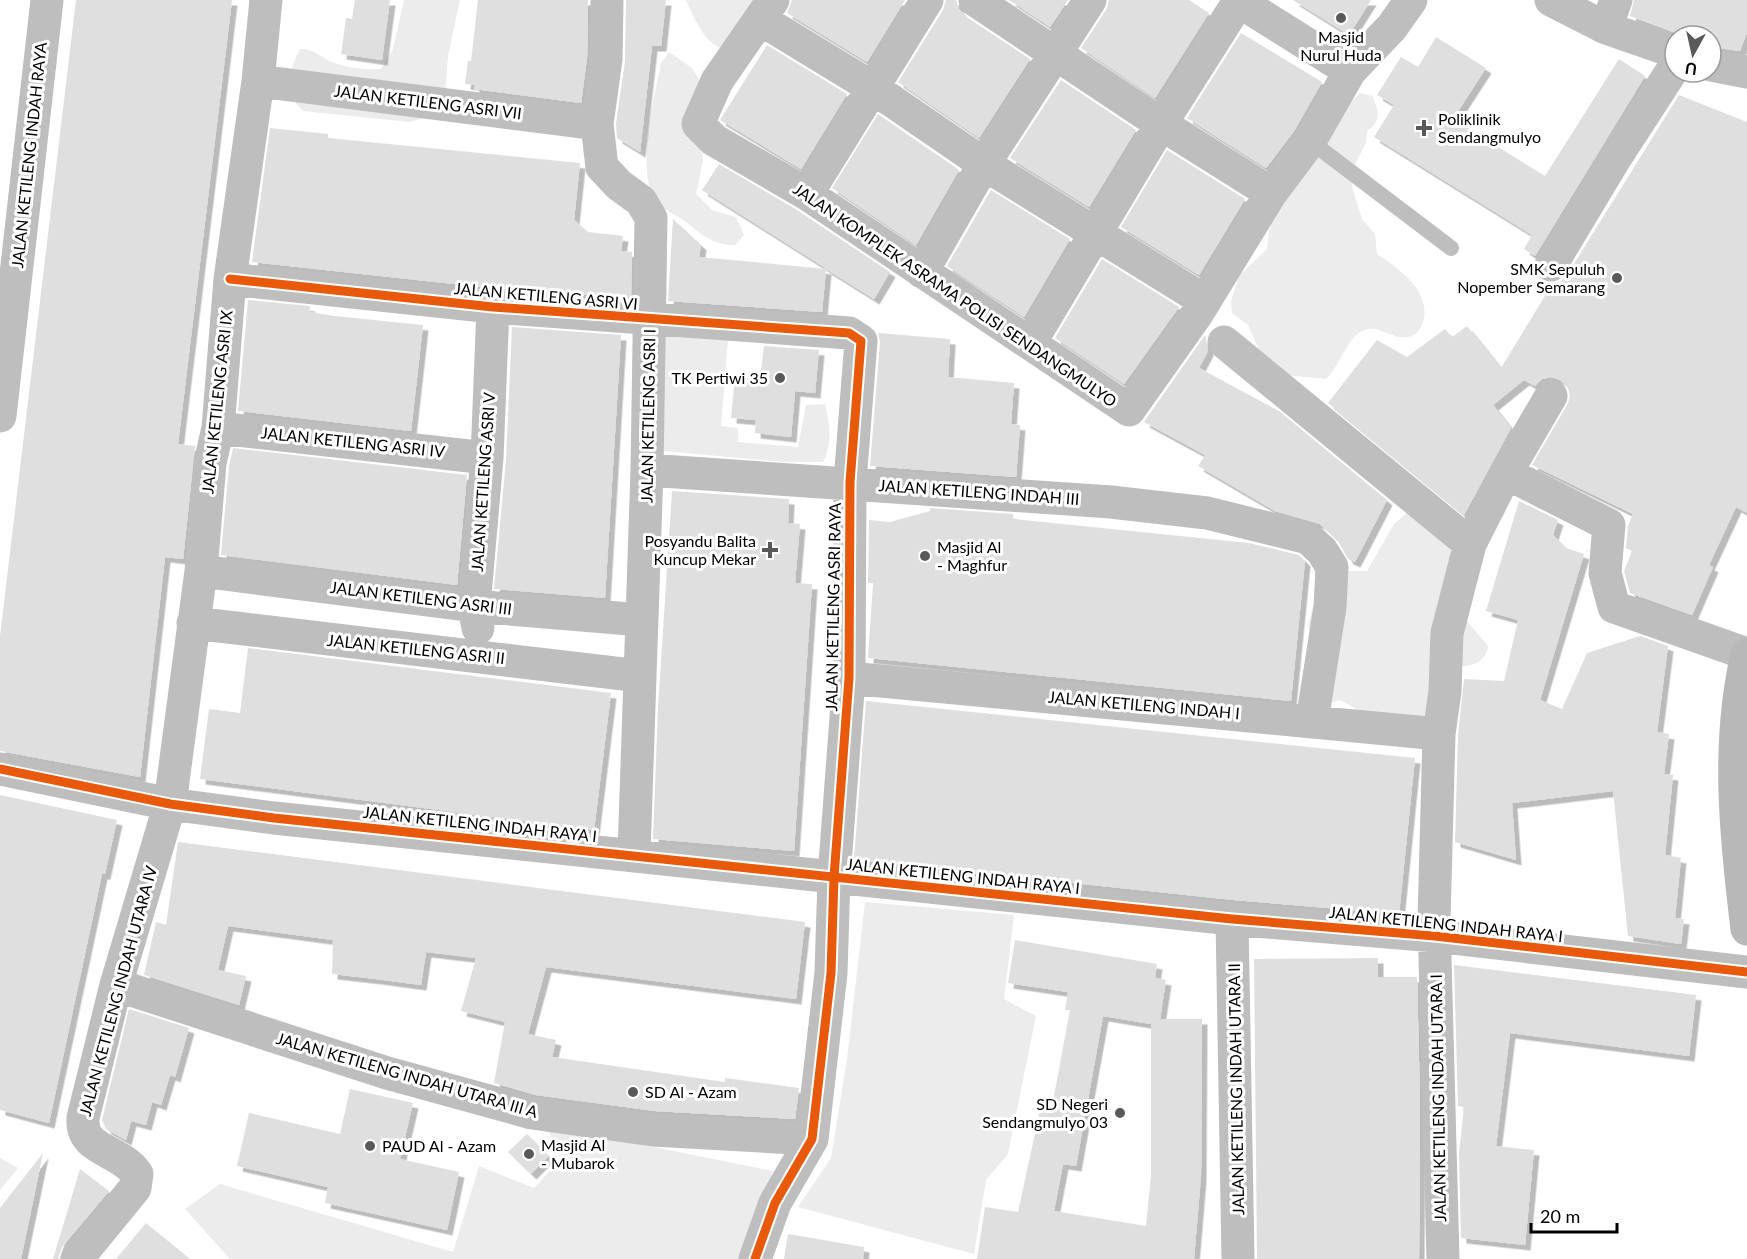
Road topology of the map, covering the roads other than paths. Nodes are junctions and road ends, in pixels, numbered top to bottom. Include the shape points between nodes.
1 (47, 0) edge
2 (267, 0) edge
3 (607, 0) edge
4 (927, 0) edge
5 (975, 0) edge
6 (1090, 0) edge
7 (1411, 0) edge
8 (1551, 0) edge
9 (1238, 1) edge
10 (767, 9) edge
11 (1611, 14) edge
12 (1663, 45) edge
13 (1055, 52) junction
14 (1350, 71) junction
15 (258, 81) junction
16 (1663, 84) edge
17 (873, 88) junction
18 (597, 124) junction
19 (1161, 124) junction
20 (1310, 141) junction
21 (984, 164) junction
22 (1271, 193) junction
23 (807, 194) junction
24 (1097, 232) junction
25 (1451, 248) dead end
26 (1551, 265) dead end
27 (922, 273) junction
28 (230, 279) junction
29 (1205, 301) junction
30 (493, 308) junction
31 (650, 321) junction
32 (859, 338) joint
33 (1224, 342) dead end
34 (1030, 343) junction
35 (1551, 396) dead end
36 (0, 416) edge
37 (218, 428) junction
38 (487, 458) junction
39 (647, 470) junction
40 (1506, 473) junction
41 (850, 482) junction
42 (1470, 544) junction
43 (201, 571) junction
44 (474, 606) junction
45 (642, 620) junction
46 (193, 623) junction
47 (1747, 654) edge
48 (483, 656) junction
49 (640, 676) junction
50 (849, 678) junction
51 (1742, 708) edge
52 (1312, 721) junction
53 (1439, 734) junction
54 (0, 769) edge
55 (170, 804) junction
56 (634, 854) junction
57 (834, 877) junction
58 (1746, 916) edge
59 (1232, 919) junction
60 (1435, 936) junction
61 (1747, 972) edge
62 (116, 985) junction
63 (812, 1139) junction
64 (77, 1259) edge
65 (754, 1259) edge
66 (1238, 1259) edge
67 (1443, 1259) edge

1 - 36 street, JALAN KETILENG INDAH RAYA
2 - 15 street, JALAN KETILENG ASRI IX
3 - 18 street, JALAN KETILENG ASRI I via 606,59
4 - 17 street
5 - 13 street
6 - 13 street
7 - 14 street, JALAN KOMPLEK ASRAMA POLISI SENDANGMULYO via 1392,27
8 - 11 street
9 - 14 street
9 - 19 street
10 - 17 street
10 - 23 street, JALAN KOMPLEK ASRAMA POLISI SENDANGMULYO via 717,81 698,124 714,140
11 - 12 street
13 - 19 street
13 - 21 street
14 - 20 street, JALAN KOMPLEK ASRAMA POLISI SENDANGMULYO
15 - 18 street, JALAN KETILENG ASRI VII
15 - 28 street, JALAN KETILENG ASRI IX
16 - 26 street
17 - 21 street
17 - 23 street
18 - 31 street, JALAN KETILENG ASRI I via 602,167 641,201 651,218
19 - 22 street
19 - 24 street
20 - 22 street, JALAN KOMPLEK ASRAMA POLISI SENDANGMULYO
20 - 25 lane
21 - 24 street
21 - 27 street
22 - 29 street, JALAN KOMPLEK ASRAMA POLISI SENDANGMULYO
23 - 27 street, JALAN KOMPLEK ASRAMA POLISI SENDANGMULYO
24 - 29 street
24 - 34 street
27 - 34 street, JALAN KOMPLEK ASRAMA POLISI SENDANGMULYO
28 - 30 street, JALAN KETILENG ASRI VI
28 - 37 street, JALAN KETILENG ASRI IX
29 - 34 street, JALAN KOMPLEK ASRAMA POLISI SENDANGMULYO via 1129,410
30 - 31 street, JALAN KETILENG ASRI VI
30 - 38 street, JALAN KETILENG ASRI V
31 - 32 street, JALAN KETILENG ASRI VI via 849,333
31 - 39 street, JALAN KETILENG ASRI I
32 - 41 street, JALAN KETILENG ASRI RAYA
33 - 42 street
35 - 40 street
37 - 38 street, JALAN KETILENG ASRI IV
37 - 43 street, JALAN KETILENG ASRI IX via 210,463
38 - 44 street, JALAN KETILENG ASRI V
39 - 41 street, JALAN KETILENG INDAH III
39 - 45 street, JALAN KETILENG ASRI I
40 - 42 street
40 - 47 street via 1609,525 1605,573 1614,607
41 - 50 street, JALAN KETILENG ASRI RAYA
41 - 52 street, JALAN KETILENG INDAH III via 1206,513 1308,538 1332,567 1330,607
42 - 53 street via 1447,633
43 - 44 street, JALAN KETILENG ASRI III
43 - 46 street, JALAN KETILENG ASRI IX
44 - 45 street, JALAN KETILENG ASRI III
44 - 48 street, JALAN KETILENG ASRI V
45 - 49 street, JALAN KETILENG ASRI I
46 - 48 street, JALAN KETILENG ASRI II
46 - 55 street, JALAN KETILENG ASRI IX
47 - 51 main road
48 - 49 street, JALAN KETILENG ASRI II
49 - 56 street, JALAN KETILENG ASRI I
50 - 52 street, JALAN KETILENG INDAH I
50 - 57 street, JALAN KETILENG ASRI RAYA
51 - 58 main road via 1734,756
52 - 53 street, JALAN KETILENG INDAH I
53 - 60 street
54 - 55 street, JALAN KETILENG INDAH RAYA I
55 - 56 street, JALAN KETILENG INDAH RAYA I
55 - 62 street, JALAN KETILENG INDAH UTARA IV
56 - 57 street, JALAN KETILENG INDAH RAYA I
57 - 59 street, JALAN KETILENG INDAH RAYA I
57 - 63 street, JALAN KETILENG ASRI RAYA via 831,973
59 - 60 street, JALAN KETILENG INDAH RAYA I
59 - 66 street, JALAN KETILENG INDAH UTARA II
60 - 61 street, JALAN KETILENG INDAH RAYA I
60 - 67 street, JALAN KETILENG INDAH UTARA I
62 - 63 street, JALAN KETILENG INDAH UTARA III A via 387,1073 532,1113 653,1130
62 - 64 street, JALAN KETILENG INDAH UTARA IV via 82,1130 88,1140 130,1164 137,1174 135,1188
63 - 65 street via 775,1203

